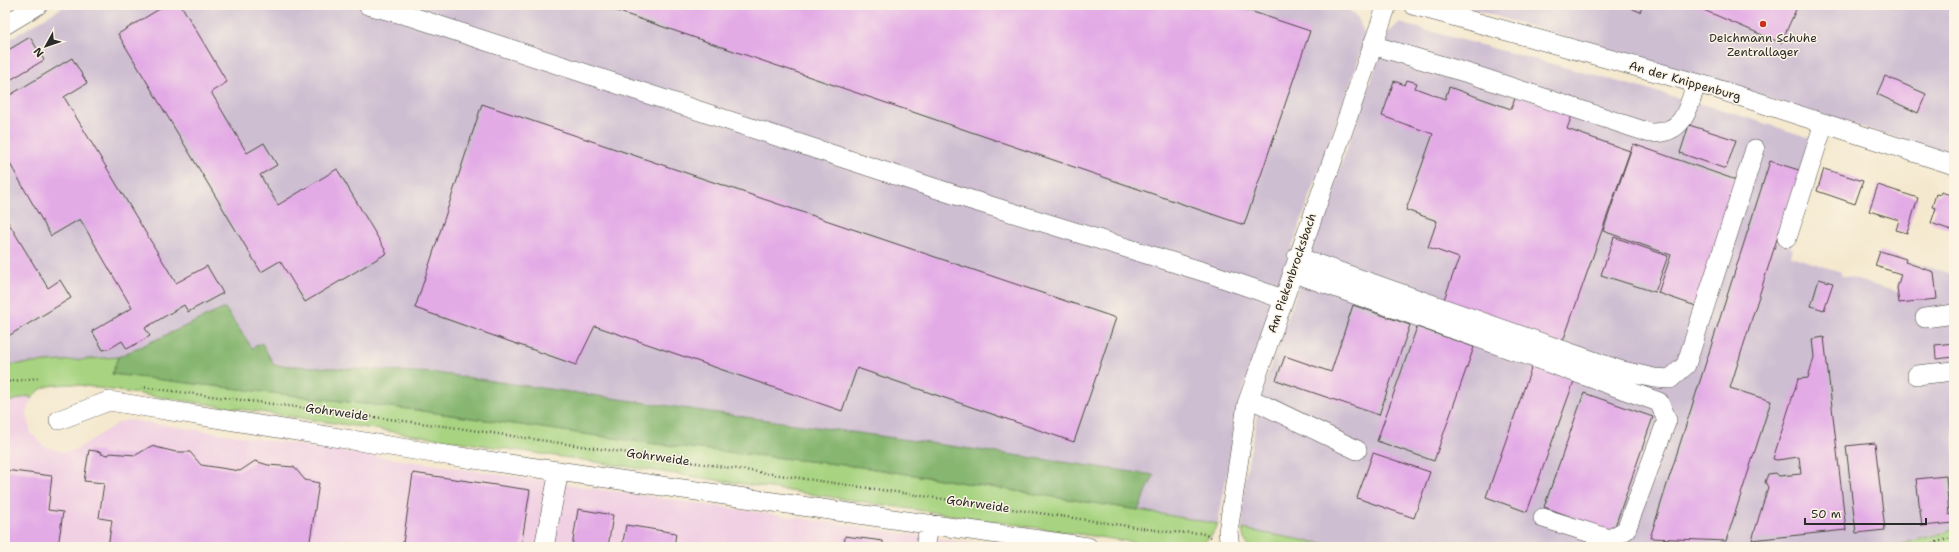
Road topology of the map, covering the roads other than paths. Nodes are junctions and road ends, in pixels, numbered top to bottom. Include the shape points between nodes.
1 (38, 5) edge
2 (368, 5) edge
3 (1387, 5) edge
4 (1413, 5) edge
5 (1464, 12) edge
6 (5, 25) edge
7 (1372, 45) junction
8 (1696, 83) junction
9 (1824, 123) junction
10 (1755, 149) dead end
11 (1954, 165) edge
12 (1787, 238) dead end
13 (1295, 265) junction
14 (1283, 299) junction
15 (1954, 314) edge
16 (1925, 318) dead end
17 (1954, 371) edge
18 (1917, 375) dead end
19 (1249, 398) junction
20 (59, 420) dead end
21 (1357, 450) dead end
22 (558, 471) junction
23 (1543, 518) dead end
24 (930, 524) junction
25 (544, 547) edge
26 (925, 547) edge
27 (1088, 547) edge
28 (1230, 547) edge

1 - 6 street
2 - 14 street via 413,17 968,199
3 - 7 street, Am Piekenbrocksbach
4 - 5 street, An der Knippenburg
5 - 8 street, An der Knippenburg
7 - 8 street via 1474,75 1650,133 1671,130 1682,121
7 - 13 street, Am Piekenbrocksbach
8 - 9 street, An der Knippenburg
9 - 11 street, An der Knippenburg
9 - 12 street
10 - 13 street via 1686,365 1670,379 1619,370
13 - 14 street, Am Piekenbrocksbach
13 - 23 street via 1659,402 1667,420 1626,530 1610,539
14 - 19 street, Am Piekenbrocksbach
15 - 16 street
17 - 18 street
19 - 21 street
19 - 28 street, Am Piekenbrocksbach via 1228,532
20 - 22 street, Gohrweide via 109,401
22 - 24 street, Gohrweide
22 - 25 street
24 - 26 street
24 - 27 street, Gohrweide

